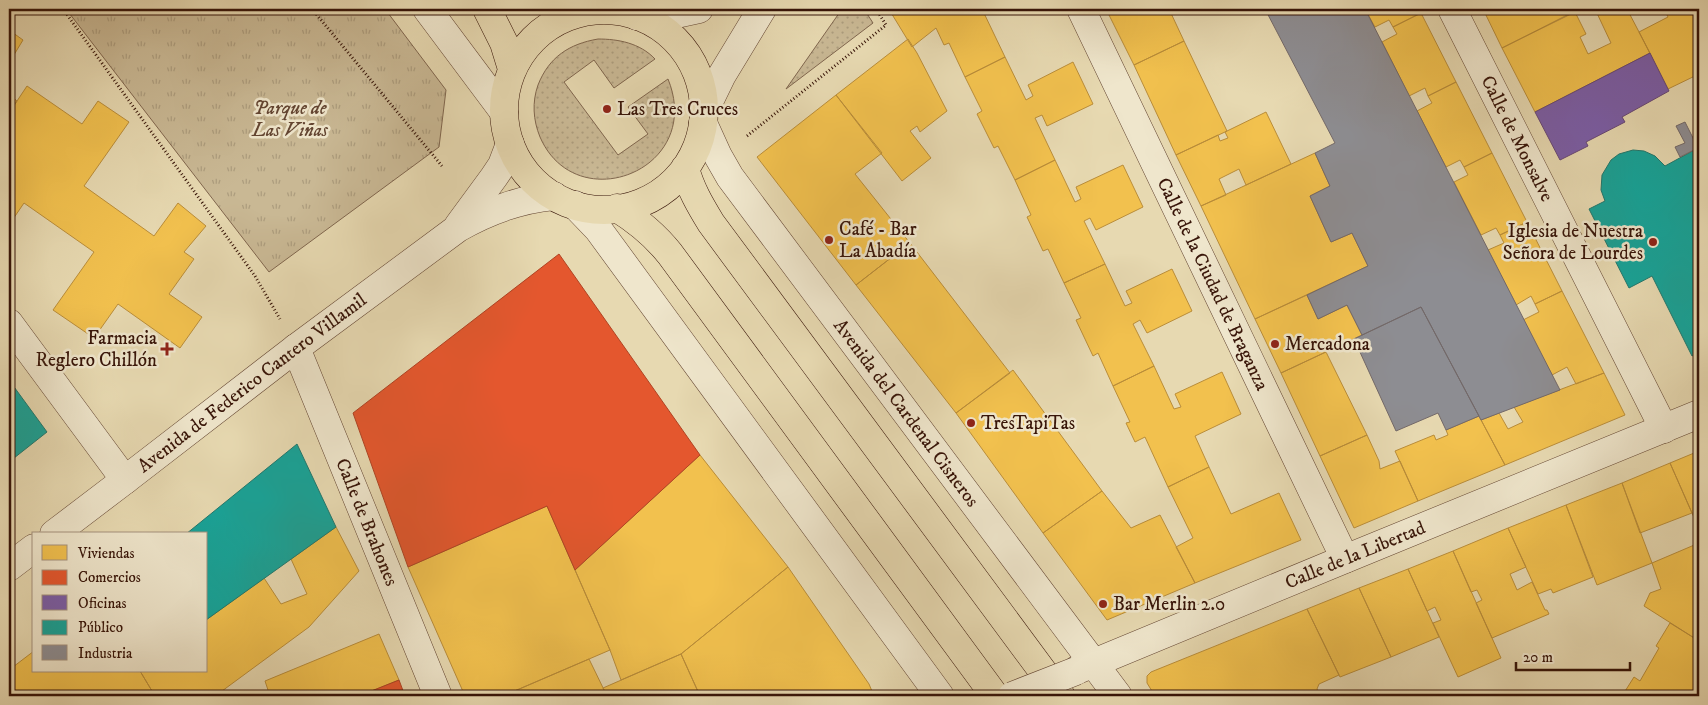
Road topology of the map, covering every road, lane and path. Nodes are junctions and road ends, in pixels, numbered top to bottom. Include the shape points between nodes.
1 (63, 9) edge
2 (312, 9) edge
3 (427, 9) edge
4 (487, 9) edge
5 (699, 9) edge
6 (762, 9) edge
7 (876, 9) edge
8 (1081, 9) edge
9 (1452, 9) edge
10 (575, 11) edge
11 (637, 16) junction
12 (512, 69) junction
13 (504, 112) junction
14 (703, 117) junction
15 (747, 136) dead end
16 (510, 144) junction
17 (442, 166) dead end
18 (685, 168) junction
19 (564, 201) junction
20 (618, 208) junction
21 (451, 233) junction
22 (9, 323) edge
23 (296, 348) junction
24 (1699, 414) edge
25 (1664, 429) junction
26 (126, 480) junction
27 (57, 532) edge
28 (32, 550) edge
29 (1345, 559) junction
30 (9, 567) edge
31 (1085, 667) junction
32 (438, 696) edge
33 (940, 696) edge
34 (995, 696) edge
35 (1012, 696) edge
36 (1060, 696) edge
37 (1118, 696) edge

1 - 23 path via 255,276
2 - 17 path
3 - 13 street, Avenida del Cardenal Cisneros
4 - 12 highway via 501,36
5 - 11 street
6 - 14 street via 722,75
7 - 15 path via 886,25
8 - 29 street, Calle de la Ciudad de Braganza
9 - 25 street, Calle de Monsalve
10 - 11 highway, Avenida del Cardenal Cisneros via 613,10
10 - 12 highway, Avenida del Cardenal Cisneros via 538,34
11 - 14 highway, Avenida del Cardenal Cisneros via 660,27 685,51 701,86
12 - 13 highway, Avenida del Cardenal Cisneros
13 - 16 highway, Avenida del Cardenal Cisneros
14 - 18 highway, Avenida del Cardenal Cisneros via 697,147
14 - 31 street, Avenida del Cardenal Cisneros via 730,177
16 - 19 highway, Avenida del Cardenal Cisneros via 526,173
16 - 21 street, Avenida de Federico Cantero Villamil via 494,177
18 - 20 highway, Avenida del Cardenal Cisneros via 649,199
18 - 36 highway via 697,201 711,223
19 - 20 highway, Avenida del Cardenal Cisneros via 599,210
19 - 21 street, Avenida de Federico Cantero Villamil via 527,200 472,220
19 - 33 street, Avenida del Cardenal Cisneros via 590,220
20 - 34 highway via 661,242
21 - 23 street, Avenida de Federico Cantero Villamil
22 - 26 street
23 - 26 street, Avenida de Federico Cantero Villamil
23 - 32 street, Calle de Brahones
24 - 25 street, Calle de la Libertad
25 - 29 street, Calle de la Libertad
26 - 27 street, Avenida de Federico Cantero Villamil
28 - 30 street
29 - 31 street, Calle de la Libertad
31 - 35 street, Calle de la Libertad, bridge
31 - 37 street, Avenida del Cardenal Cisneros

